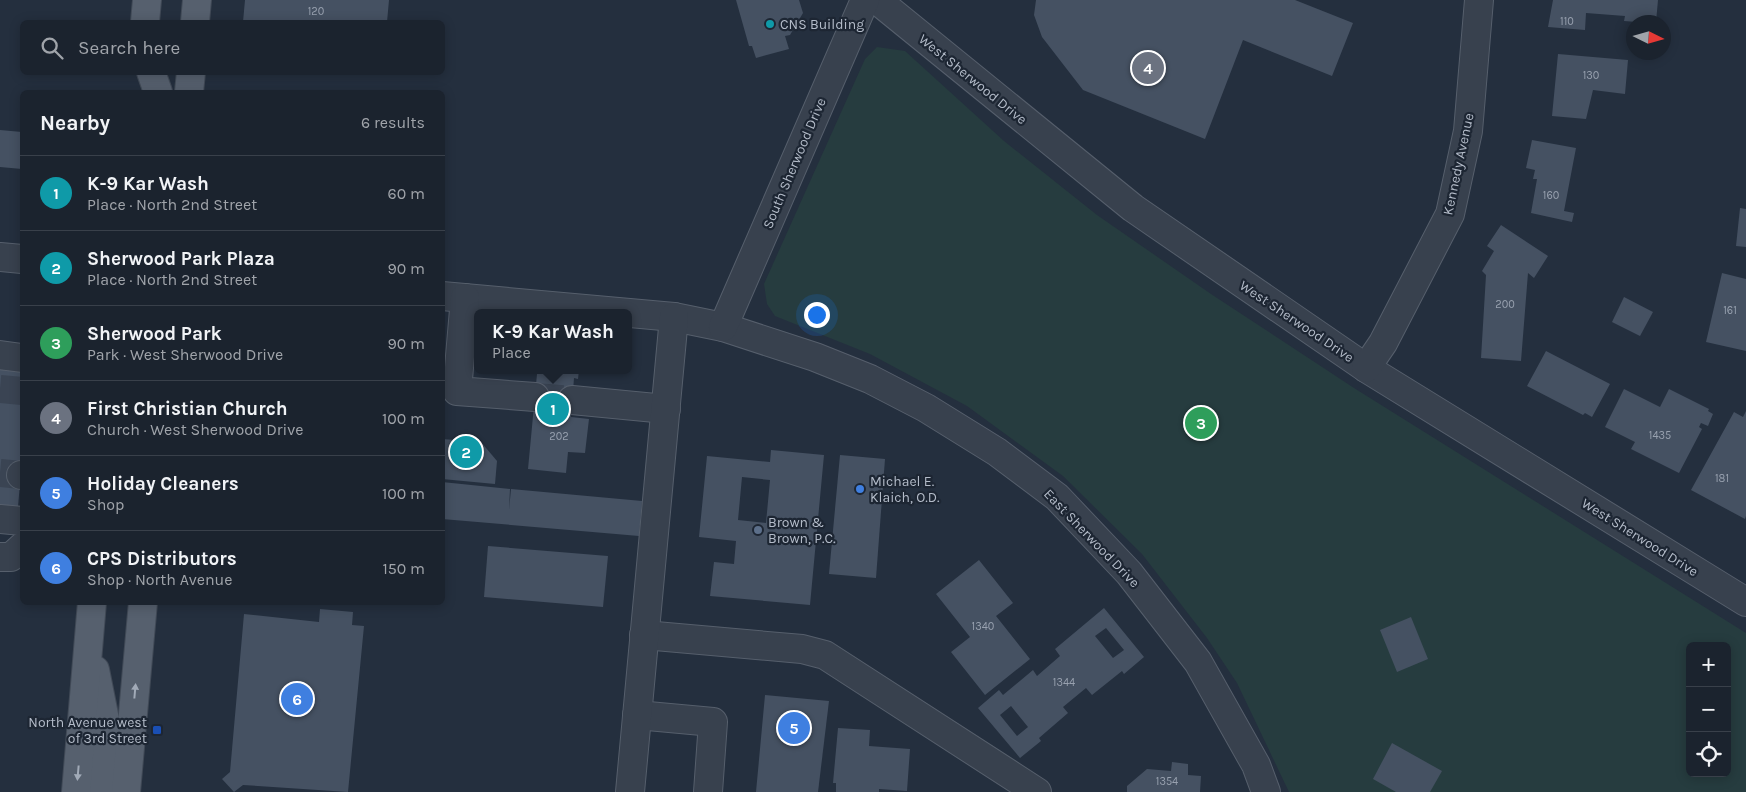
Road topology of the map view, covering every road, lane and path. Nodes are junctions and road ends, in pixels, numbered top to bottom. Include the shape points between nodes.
1 (147, 0) edge
2 (197, 0) edge
3 (865, 0) edge
4 (877, 0) edge
5 (1479, 0) edge
6 (145, 20) edge
7 (195, 20) edge
8 (141, 75) edge
9 (152, 75) edge
10 (191, 75) edge
11 (139, 90) edge
12 (157, 90) edge
13 (189, 90) edge
14 (0, 257) edge
15 (20, 259) edge
16 (454, 297) edge
17 (586, 309) edge
18 (632, 313) edge
19 (674, 317) junction
20 (723, 327) junction
21 (0, 356) edge
22 (20, 358) edge
23 (1366, 368) junction
24 (535, 397) tunnel mouth
25 (572, 400) tunnel mouth
26 (666, 409) junction
27 (0, 519) edge
28 (20, 521) edge
29 (20, 549) edge
30 (0, 557) edge
31 (1746, 602) edge
32 (92, 605) edge
33 (143, 605) edge
34 (644, 635) junction
35 (88, 642) junction
36 (637, 715) junction
37 (76, 792) edge
38 (102, 792) edge
39 (126, 792) edge
40 (630, 792) edge
41 (708, 792) edge
42 (1037, 792) edge
43 (1266, 792) edge

1 - 6 main road
2 - 7 main road
3 - 20 street, South Sherwood Drive
4 - 23 street, West Sherwood Drive via 1133,208
5 - 23 street, Kennedy Avenue via 1468,131 1450,214 1383,343
8 - 11 main road
9 - 12 main road
10 - 13 main road
14 - 15 street
16 - 17 street, East Sherwood Drive
16 - 24 street via 456,391
18 - 19 street, East Sherwood Drive
19 - 20 street, East Sherwood Drive
19 - 26 street
20 - 43 street, East Sherwood Drive via 815,357 926,408 997,452 1057,497 1129,573 1198,662 1256,765
21 - 22 street
23 - 31 street, West Sherwood Drive
25 - 26 street
26 - 34 street
27 - 28 street
29 - 30 street via 12,557
32 - 35 main road
39 -> 33 main road
34 - 36 street
34 - 42 street via 802,649 825,655
35 -> 37 main road
35 - 38 main road via 107,730
36 - 40 street
36 - 41 street via 713,722

